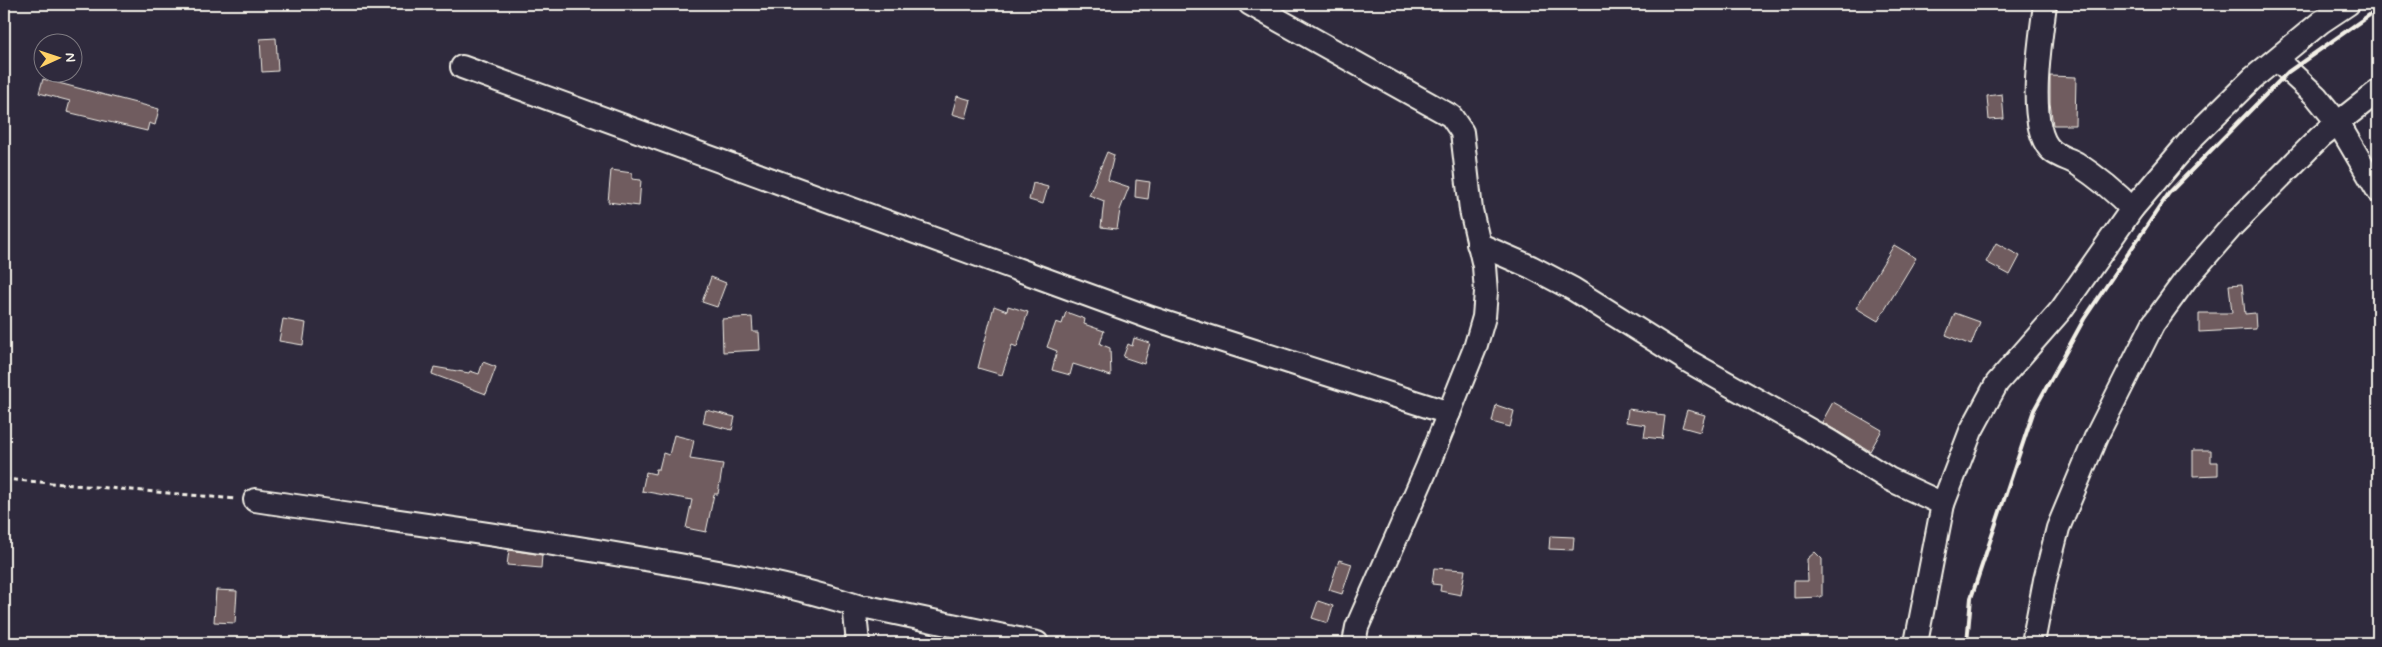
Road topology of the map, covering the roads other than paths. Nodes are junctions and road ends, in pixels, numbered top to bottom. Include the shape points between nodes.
1 (1250, 4) edge
2 (2045, 4) edge
3 (2348, 4) edge
4 (2277, 60) junction
5 (462, 67) dead end
6 (2378, 91) edge
7 (2338, 123) junction
8 (2378, 191) edge
9 (2132, 209) junction
10 (1478, 244) junction
11 (1449, 413) junction
12 (255, 500) road end
13 (1943, 504) junction
14 (861, 607) junction
15 (858, 643) edge
16 (1037, 643) edge
17 (1354, 643) edge
18 (1916, 643) edge
19 (2033, 643) edge

1 - 10 street via 1451,116 1462,132
2 - 9 street via 2037,99 2037,122 2042,138 2053,152 2097,177
3 - 4 street via 2321,22
4 - 7 street via 2316,96
4 - 9 street via 2253,78 2194,136
5 - 11 street via 1151,318
6 - 7 street
7 - 8 street
7 - 19 street via 2234,224 2186,278 2153,324 2096,437 2058,528
9 - 13 street via 2061,310 1997,383 1971,431
10 - 11 street via 1485,275 1484,317
10 - 13 street via 1573,289 1889,479
11 - 17 street via 1357,628
12 - 14 street via 554,543 715,571 824,595
13 - 18 street
14 - 15 street via 856,614
14 - 16 street

